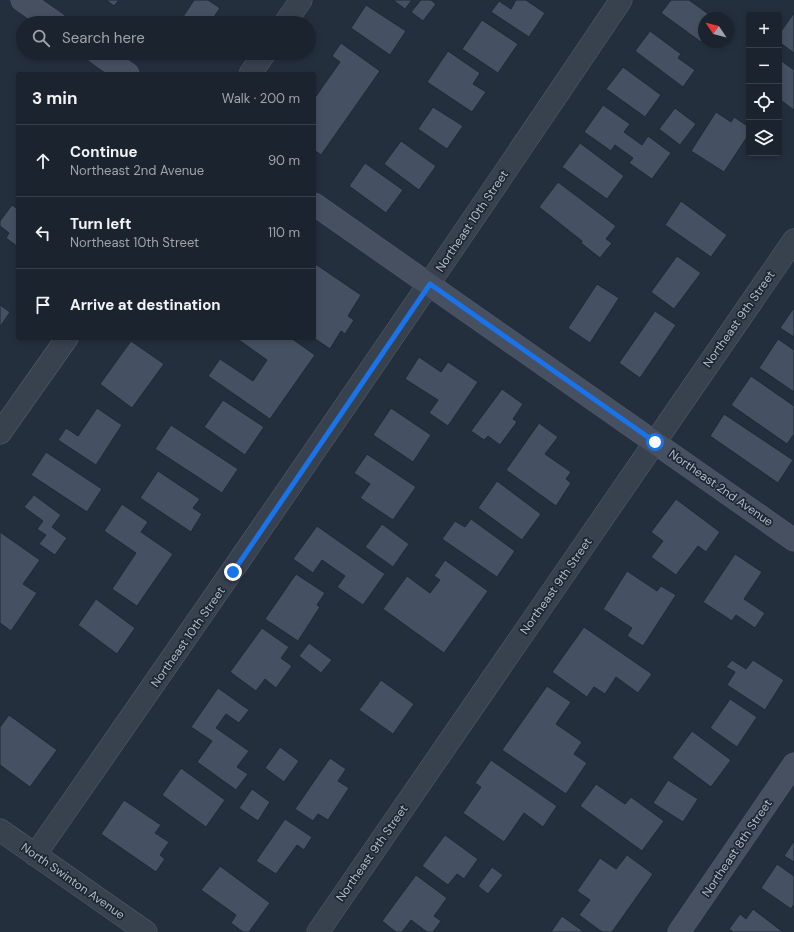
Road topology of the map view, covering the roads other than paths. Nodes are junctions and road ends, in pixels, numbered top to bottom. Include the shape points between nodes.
1 (22, 0) edge
2 (301, 0) edge
3 (621, 0) edge
4 (45, 16) edge
5 (290, 16) edge
6 (108, 60) edge
7 (260, 60) edge
8 (125, 72) edge
9 (251, 72) edge
10 (316, 205) edge
11 (794, 240) edge
12 (430, 284) junction
13 (66, 340) edge
14 (0, 433) edge
15 (655, 442) junction
16 (794, 540) edge
17 (794, 764) edge
18 (0, 830) edge
19 (35, 855) junction
20 (146, 932) edge
21 (318, 932) edge
22 (679, 932) edge

1 - 4 street
2 - 5 street
3 - 12 street, Northeast 10th Street
6 - 8 street
7 - 9 street
10 - 12 street, Northeast 2nd Avenue
11 - 15 street, Northeast 9th Street
12 - 15 street, Northeast 2nd Avenue
12 - 19 street, Northeast 10th Street
13 - 14 street
15 - 16 street, Northeast 2nd Avenue
15 - 21 street, Northeast 9th Street
17 - 22 street, Northeast 8th Street
18 - 19 street, North Swinton Avenue
19 - 20 street, North Swinton Avenue

